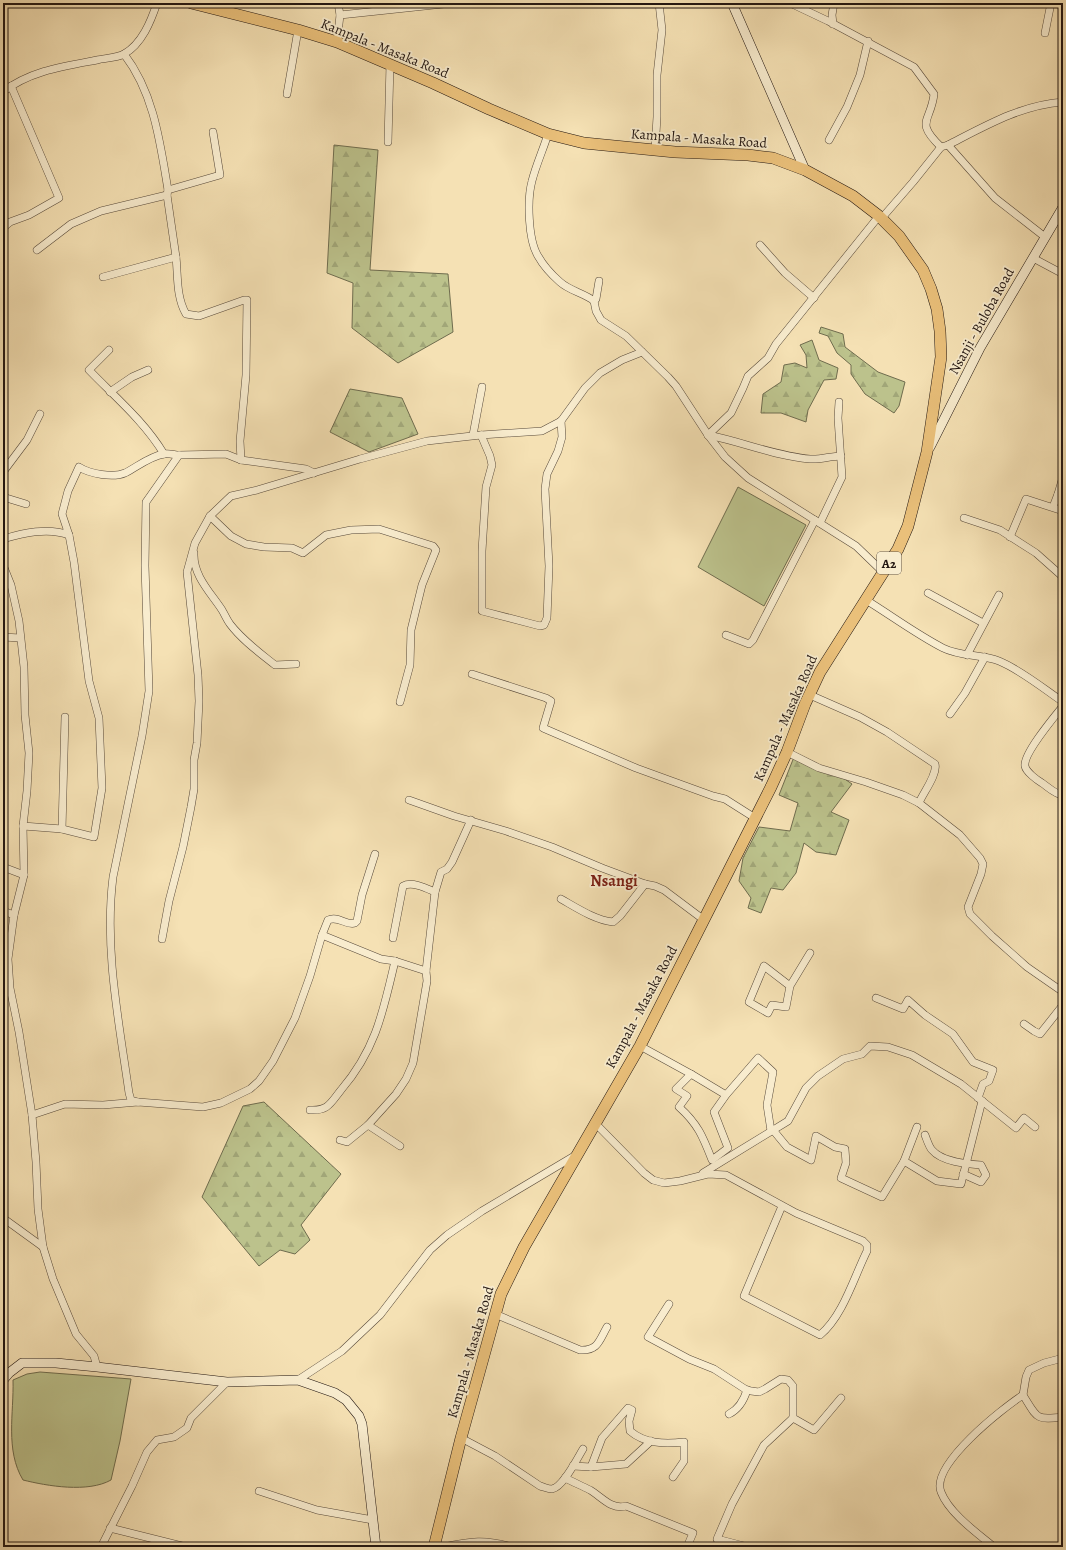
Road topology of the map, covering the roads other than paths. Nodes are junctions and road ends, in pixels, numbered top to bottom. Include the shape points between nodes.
1 (157, 3) edge
2 (191, 3) edge
3 (338, 3) edge
4 (453, 3) edge
5 (659, 3) edge
6 (732, 3) edge
7 (790, 3) edge
8 (834, 3) edge
9 (1051, 3) edge
10 (204, 4) edge
11 (425, 4) edge
12 (340, 15) junction
13 (833, 24) junction
14 (298, 30) junction
15 (1045, 33) dead end
16 (337, 42) junction
17 (868, 42) junction
18 (124, 54) junction
19 (390, 64) junction
20 (11, 86) junction
21 (3, 92) edge
22 (287, 94) dead end
23 (1063, 102) edge
24 (213, 132) dead end
25 (548, 134) junction
26 (829, 140) dead end
27 (388, 142) dead end
28 (944, 146) junction
29 (655, 150) junction
30 (805, 170) junction
31 (167, 192) junction
32 (1063, 207) edge
33 (880, 218) junction
34 (3, 228) edge
35 (1045, 237) junction
36 (760, 245) dead end
37 (37, 250) dead end
38 (176, 257) junction
39 (1033, 258) junction
40 (1063, 274) edge
41 (103, 277) dead end
42 (599, 281) dead end
43 (814, 298) junction
44 (594, 301) junction
45 (109, 350) dead end
46 (642, 352) junction
47 (148, 370) dead end
48 (482, 386) dead end
49 (110, 392) junction
50 (839, 402) dead end
51 (40, 414) dead end
52 (561, 422) junction
53 (477, 435) junction
54 (708, 435) junction
55 (927, 452) junction
56 (164, 454) junction
57 (179, 455) junction
58 (841, 456) junction
59 (241, 460) junction
60 (3, 472) edge
61 (314, 473) junction
62 (1063, 477) edge
63 (1060, 495) edge
64 (3, 497) edge
65 (26, 504) dead end
66 (1053, 507) junction
67 (1063, 511) edge
68 (210, 516) junction
69 (964, 518) dead end
70 (817, 522) junction
71 (68, 535) junction
72 (1010, 537) junction
73 (3, 539) edge
74 (195, 543) junction
75 (3, 565) edge
76 (883, 572) junction
77 (1063, 578) edge
78 (928, 593) dead end
79 (999, 594) dead end
80 (866, 600) junction
81 (983, 623) junction
82 (726, 635) dead end
83 (3, 637) edge
84 (20, 638) junction
85 (967, 655) junction
86 (985, 657) junction
87 (296, 664) dead end
88 (472, 674) dead end
89 (810, 695) junction
90 (400, 702) dead end
91 (1063, 702) edge
92 (1063, 706) edge
93 (950, 714) dead end
94 (65, 717) dead end
95 (787, 752) junction
96 (1062, 796) edge
97 (409, 800) dead end
98 (919, 803) junction
99 (755, 818) junction
100 (471, 820) junction
101 (23, 826) junction
102 (62, 829) junction
103 (375, 854) dead end
104 (3, 867) edge
105 (24, 875) junction
106 (645, 884) junction
107 (435, 892) junction
108 (561, 899) dead end
109 (3, 911) edge
110 (14, 915) junction
111 (704, 920) junction
112 (322, 935) junction
113 (393, 938) dead end
114 (162, 939) dead end
115 (810, 953) dead end
116 (395, 961) junction
117 (426, 971) junction
118 (790, 986) junction
119 (1063, 992) edge
120 (876, 998) dead end
121 (1063, 1005) edge
122 (1024, 1024) dead end
123 (640, 1046) junction
124 (691, 1074) junction
125 (726, 1095) junction
126 (980, 1099) junction
127 (138, 1102) junction
128 (310, 1110) dead end
129 (32, 1116) junction
130 (594, 1123) junction
131 (368, 1125) junction
132 (917, 1127) dead end
133 (1035, 1127) dead end
134 (772, 1131) junction
135 (925, 1135) dead end
136 (340, 1140) dead end
137 (400, 1146) dead end
138 (576, 1155) junction
139 (904, 1161) junction
140 (966, 1164) junction
141 (963, 1174) junction
142 (699, 1175) junction
143 (782, 1206) junction
144 (3, 1218) edge
145 (43, 1247) junction
146 (669, 1304) dead end
147 (495, 1314) junction
148 (607, 1327) dead end
149 (1062, 1358) edge
150 (97, 1367) junction
151 (3, 1380) edge
152 (298, 1380) junction
153 (227, 1382) junction
154 (747, 1390) junction
155 (1023, 1395) junction
156 (841, 1398) dead end
157 (729, 1414) dead end
158 (1063, 1417) edge
159 (793, 1418) junction
160 (461, 1438) junction
161 (651, 1441) junction
162 (583, 1450) dead end
163 (572, 1466) junction
164 (591, 1467) junction
165 (673, 1477) dead end
166 (565, 1478) junction
167 (259, 1491) dead end
168 (372, 1520) junction
169 (110, 1528) junction
170 (159, 1539) junction
171 (101, 1547) edge
172 (157, 1547) edge
173 (186, 1547) edge
174 (376, 1547) edge
175 (434, 1547) edge
176 (444, 1547) edge
177 (512, 1547) edge
178 (687, 1547) edge
179 (748, 1547) edge
180 (994, 1547) edge

1 - 18 street via 144,32 136,44
2 - 10 main road, Kampala - Masaka Road / A2
3 - 12 street
4 - 11 street
5 - 29 street via 662,30 657,75
6 - 30 street
7 - 13 street
8 - 13 street
9 - 15 street
10 - 14 main road, Kampala - Masaka Road / A2
11 - 12 street
12 - 16 street
13 - 17 street
14 - 16 main road, Kampala - Masaka Road / A2
14 - 22 street
16 - 19 main road, Kampala - Masaka Road / A2
17 - 26 street via 860,75 847,107
17 - 28 street via 914,67 929,85 934,94 926,119 926,129
18 - 20 street via 46,70
18 - 31 street via 136,71 146,93 159,134
19 - 25 main road, Kampala - Masaka Road / A2
19 - 27 street
20 - 21 street
20 - 34 street via 59,198
23 - 28 street via 1019,110
24 - 31 street via 220,175
25 - 29 main road, Kampala - Masaka Road / A2 via 584,143
25 - 44 street via 531,182 528,206 532,240 537,256 559,282
28 - 33 street
28 - 35 street via 994,198
29 - 30 main road, Kampala - Masaka Road / A2 via 754,155 773,158
30 - 33 main road, Kampala - Masaka Road / A2 via 853,196
31 - 37 street via 101,211 71,224
31 - 38 street
32 - 35 street, Nsanji - Buloba Road
33 - 43 street
33 - 55 main road, Kampala - Masaka Road / A2 via 899,236 923,270 932,289 937,309 941,357
35 - 39 street, Nsanji - Buloba Road
36 - 43 street via 785,273
38 - 41 street
38 - 59 street via 182,307 186,314 199,316 247,300
39 - 40 street
39 - 55 street, Nsanji - Buloba Road via 980,348
42 - 44 street
43 - 54 street via 776,344 768,358 748,376 731,413
44 - 46 street via 601,320 626,336
45 - 49 street via 89,370
46 - 52 street via 600,373 585,388
46 - 54 street via 676,386
47 - 49 street
48 - 53 street
49 - 56 street via 136,416
50 - 58 street
51 - 60 street via 27,440
52 - 53 street via 542,431
52 - 53 street via 562,437 547,474 545,489 549,566 547,618 544,625 540,626 482,611 486,487 492,465 490,456
53 - 61 street via 427,441
54 - 58 street via 809,459
54 - 70 street via 725,457 748,478
55 - 76 main road, Kampala - Masaka Road / A2 via 908,526 898,549
56 - 57 street
56 - 71 street via 123,474 102,475 80,467 68,491 62,514
57 - 59 street via 226,454
57 - 127 street via 146,502 145,566 149,691 110,896 111,953 128,1094 131,1100
58 - 70 street via 842,477
59 - 61 street via 306,469
61 - 68 street via 231,496
62 - 63 street
63 - 66 street
64 - 65 street
66 - 67 street
66 - 72 street via 1026,499
68 - 74 street
68 - 90 street via 231,536 246,544 292,548 303,553 326,535 358,530 380,529 433,546 436,550 422,585 412,630 410,665
69 - 72 street via 1000,530
70 - 76 street via 856,546
70 - 82 street via 753,640 748,644
71 - 73 street via 30,532
71 - 102 street via 74,562 89,681 99,718 102,788 94,837
72 - 77 street via 1036,553
74 - 87 street via 194,559 198,573 229,623 275,665
74 - 114 street via 187,572 199,701 194,789
75 - 84 street via 12,585
76 - 80 main road, Kampala - Masaka Road / A2
78 - 81 street
79 - 81 street
80 - 85 street via 944,648
80 - 89 main road, Kampala - Masaka Road / A2 via 824,665
81 - 85 street
83 - 84 street
84 - 101 street via 29,753
85 - 86 street
86 - 91 street via 1000,661
86 - 93 street
88 - 99 street via 551,701 542,728 636,768 725,799
89 - 95 main road, Kampala - Masaka Road / A2
89 - 98 street via 866,720 935,764 932,778
92 - 96 street via 1036,742 1025,766 1038,780
94 - 102 street
95 - 98 street via 819,768 866,782
95 - 99 main road, Kampala - Masaka Road / A2
97 - 100 street
98 - 119 street via 960,835 984,864 968,906 973,919 1027,967
99 - 111 main road, Kampala - Masaka Road / A2
100 - 106 street via 552,847
100 - 107 street via 449,866 441,872
101 - 102 street
101 - 105 street
103 - 112 street via 356,923 332,918 328,920
104 - 105 street
105 - 110 street
106 - 108 street via 613,922 607,922
106 - 111 street via 664,890
107 - 113 street via 414,884 403,886
107 - 117 street
109 - 110 street
110 - 129 street via 8,959 10,988
111 - 123 main road, Kampala - Masaka Road / A2
112 - 116 street via 381,959
112 - 127 street via 295,1018 260,1081 238,1095 203,1107
115 - 118 street
116 - 117 street
116 - 128 street via 382,1016 364,1060 328,1105 321,1110
117 - 131 street via 427,981 413,1063 396,1094
118 - 118 street via 786,1006 772,1005 768,1013 749,1002 764,966
120 - 126 street via 904,1009 908,1000 953,1034 974,1062 993,1070 989,1081 983,1084
121 - 122 street via 1040,1034
123 - 124 street
123 - 130 main road, Kampala - Masaka Road / A2
124 - 125 street
124 - 125 street via 676,1088 687,1096 679,1107 692,1119 704,1138 712,1160 728,1148 714,1112
125 - 134 street via 758,1058 773,1072 767,1105
126 - 133 street via 1016,1128 1024,1118
126 - 134 street via 961,1084 912,1055 888,1047 870,1046 862,1054 844,1059 818,1076 806,1088 788,1121
126 - 140 street
127 - 129 street via 103,1106 65,1104
129 - 145 street
130 - 138 main road, Kampala - Masaka Road / A2
130 - 142 street via 653,1180 664,1183
131 - 136 street via 348,1142
131 - 137 street
132 - 139 street
134 - 139 street via 786,1147 811,1160 816,1136 835,1147 845,1149 846,1163 841,1178 882,1197
134 - 142 street
135 - 140 street via 932,1150 940,1156
138 - 147 main road, Kampala - Masaka Road / A2 via 521,1253 501,1294
138 - 152 street via 447,1235 422,1259 380,1316 342,1351
139 - 141 street via 937,1182 961,1187
140 - 141 street
140 - 141 street via 981,1165 986,1175 981,1182
142 - 143 street via 726,1175
143 - 143 street via 867,1245 867,1251 846,1298 826,1330 820,1335 744,1296
144 - 145 street
145 - 150 street via 76,1334 94,1356
146 - 154 street via 648,1336 689,1359 714,1369
147 - 148 street via 580,1350 590,1351 596,1346
147 - 160 main road, Kampala - Masaka Road / A2
149 - 155 street via 1029,1370
150 - 151 street via 22,1363
150 - 153 street
152 - 153 street
152 - 168 street via 335,1393 346,1400 359,1416
153 - 169 street via 191,1418 187,1428 174,1436 157,1440 147,1452
154 - 157 street via 745,1398 735,1411
154 - 159 street via 759,1392 781,1379 788,1380 793,1386
155 - 158 street via 1037,1417
155 - 180 street via 994,1416 960,1449 949,1462 941,1478 940,1491 948,1504 961,1519
156 - 159 street via 814,1430
159 - 179 street via 764,1445 732,1504 717,1539
160 - 166 street via 495,1456 540,1486 553,1489 560,1486
160 - 175 main road, Kampala - Masaka Road / A2
161 - 164 street via 626,1464
161 - 164 street via 636,1437 630,1431 628,1421 632,1410 628,1408 602,1438
161 - 165 street via 662,1444 684,1442 684,1460
162 - 163 street
163 - 164 street
163 - 166 street
166 - 178 street via 591,1490 612,1505 619,1508 626,1506 693,1533
167 - 168 street via 317,1510
168 - 174 street
169 - 170 street
169 - 171 street
170 - 172 street
170 - 173 street
176 - 177 street via 489,1541

